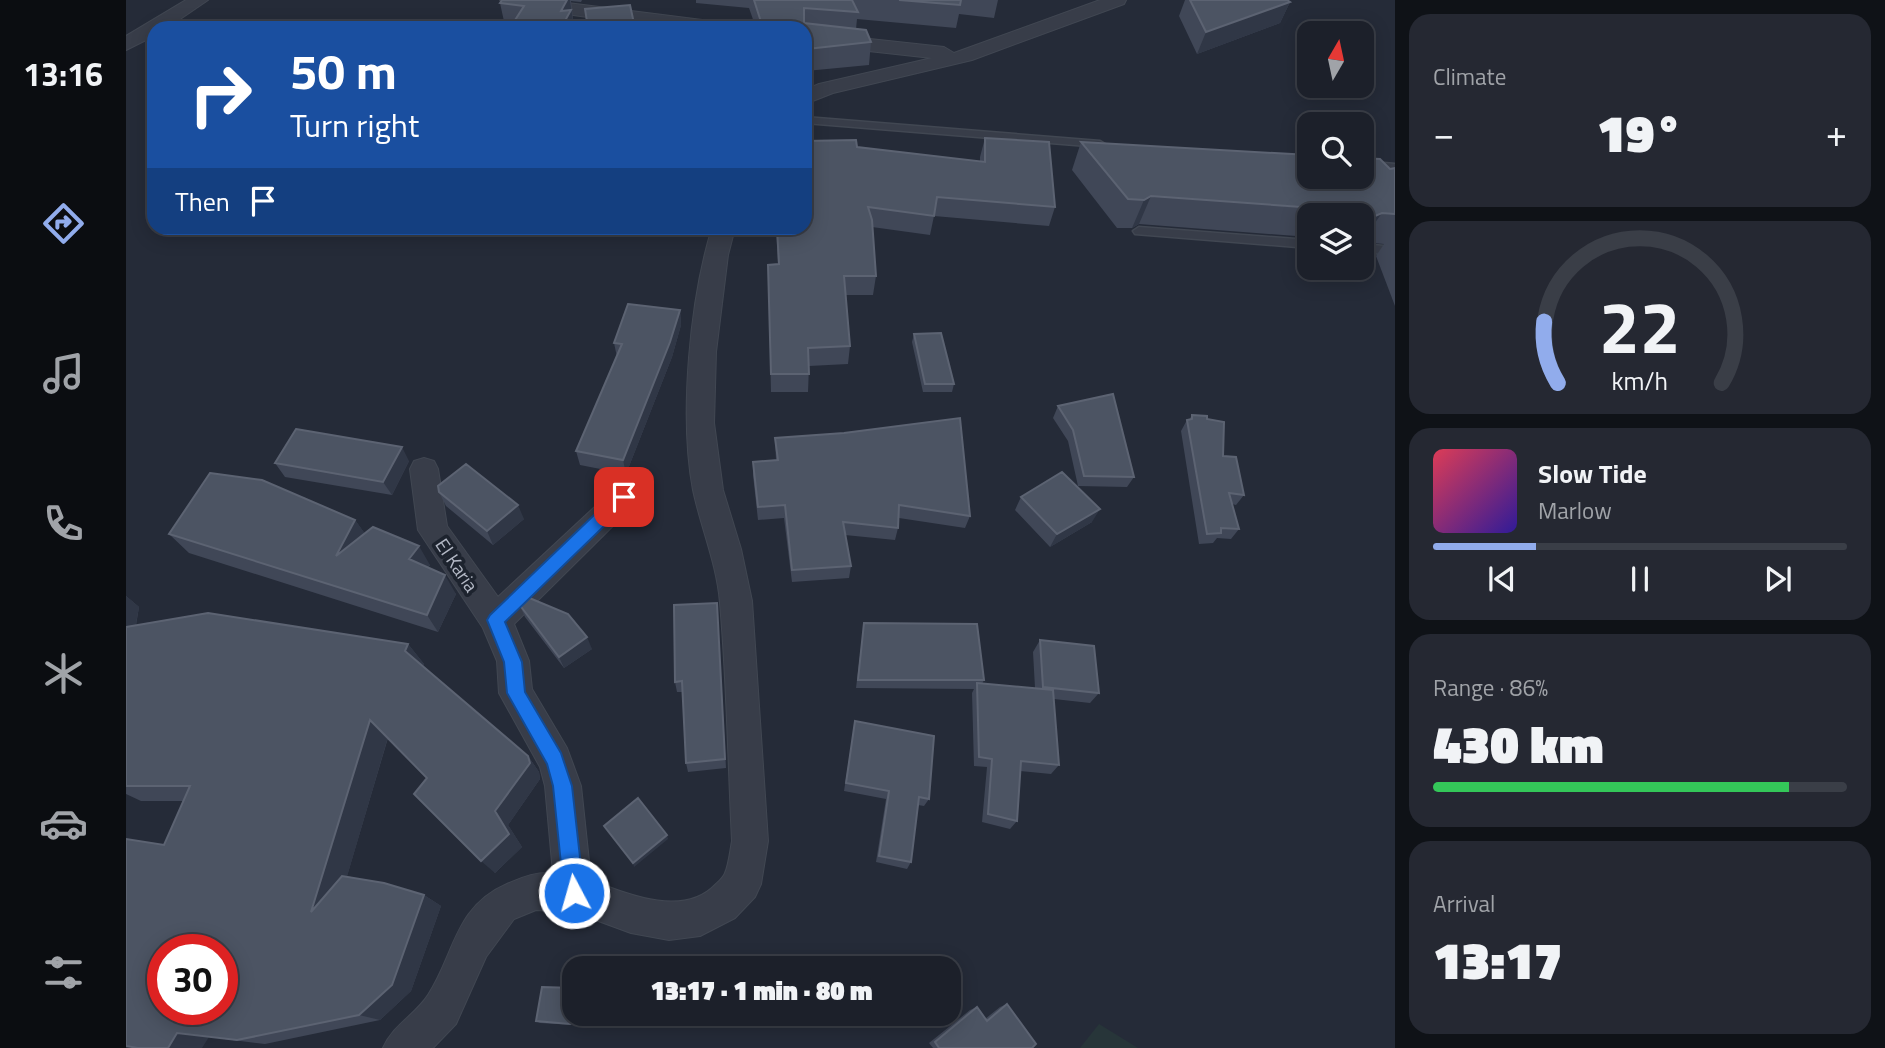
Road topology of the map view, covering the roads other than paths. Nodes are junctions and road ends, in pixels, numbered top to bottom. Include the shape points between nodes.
1 (199, 0) edge
2 (509, 0) edge
3 (1117, 0) edge
4 (165, 21) edge
5 (654, 21) edge
6 (147, 32) edge
7 (812, 39) edge
8 (126, 44) edge
9 (929, 58) junction
10 (812, 95) edge
11 (812, 121) edge
12 (1106, 145) edge
13 (1374, 165) edge
14 (1395, 167) edge
15 (1139, 231) edge
16 (721, 235) edge
17 (1297, 243) edge
18 (1374, 249) edge
19 (1395, 251) edge
20 (424, 469) dead end
21 (624, 497) dead end
22 (496, 620) junction
23 (574, 893) junction
24 (404, 1048) edge

1 - 4 street
2 - 5 street
3 - 9 street via 965,56
6 - 8 street
7 - 9 street
9 - 10 street
11 - 12 lane
13 - 14 lane
15 - 17 lane
16 - 23 street via 703,352 700,423 708,490 736,600 750,841 742,884 722,905 699,917 669,921 631,914
18 - 19 lane
20 - 22 street, El Karia via 433,530
21 - 22 street
22 - 23 street, El Karia via 513,662 516,693 555,760 563,786
23 - 24 street via 535,891 501,906 472,943 442,1010

